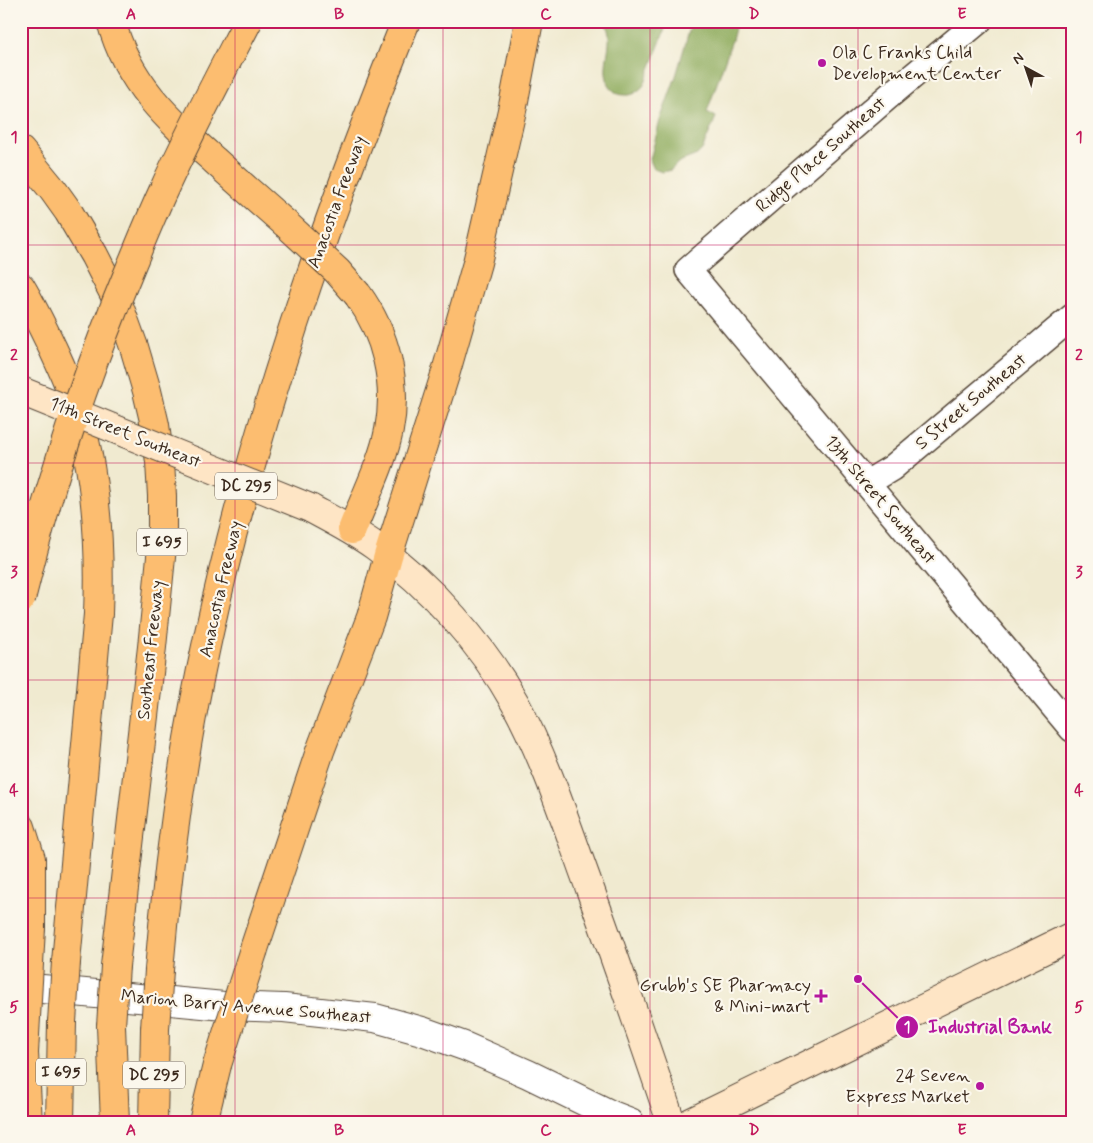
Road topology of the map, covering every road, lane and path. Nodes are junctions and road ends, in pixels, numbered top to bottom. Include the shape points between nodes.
1 (111, 21) edge
2 (248, 21) edge
3 (406, 21) edge
4 (529, 21) edge
5 (979, 21) edge
6 (21, 151) edge
7 (688, 270) joint
8 (21, 287) edge
9 (1072, 317) edge
10 (21, 391) edge
11 (867, 483) junction
12 (352, 530) junction
13 (388, 556) junction
14 (21, 598) edge
15 (1068, 717) edge
16 (21, 828) edge
17 (1072, 936) edge
18 (21, 987) edge
19 (28, 1122) edge
20 (60, 1122) edge
21 (115, 1122) edge
22 (153, 1122) edge
23 (203, 1122) edge
24 (630, 1122) edge
25 (671, 1122) edge
26 (691, 1122) edge

1 - 12 highway, bridge via 128,65 155,104 337,271 373,318 389,370 392,398 389,430
2 - 14 highway, bridge via 162,192 104,332 70,427
3 - 22 highway, Anacostia Freeway / DC 295, bridge via 370,108 311,272 272,394 212,618 173,837 162,929 154,1029
4 - 13 highway via 504,147 476,263
5 - 7 street, Ridge Place Southeast
6 - 21 highway, Southeast Freeway / I 695, bridge via 68,211 117,300 147,391 160,462 162,547 111,1026
7 - 11 street, 13th Street Southeast
8 - 20 highway, I 695, bridge via 42,325 72,394 85,440 97,516 98,614 66,962
9 - 11 street, S Street Southeast via 892,468
10 - 12 main road, 11th Street Southeast, bridge via 310,508
11 - 15 street, 13th Street Southeast
12 - 13 main road, 11th Street Southeast
13 - 23 highway, bridge via 371,617 320,751 254,949 217,1065
13 - 25 main road, 11th Street Southeast via 446,610 474,643 504,684 522,717 558,800
16 - 19 highway, bridge via 31,859 24,1054
17 - 26 main road
18 - 24 street, Marion Barry Avenue Southeast via 375,1018 464,1046

